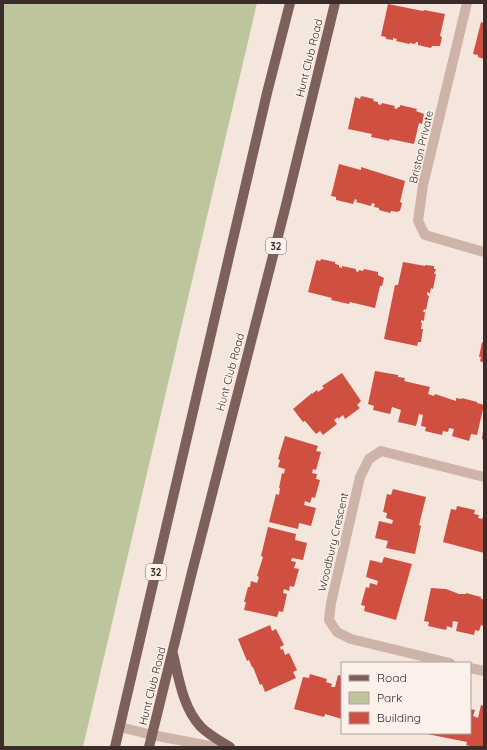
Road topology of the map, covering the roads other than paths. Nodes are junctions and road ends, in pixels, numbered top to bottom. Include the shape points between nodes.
1 (290, 3) edge
2 (335, 3) edge
3 (467, 3) edge
4 (484, 252) edge
5 (484, 477) edge
6 (173, 652) junction
7 (446, 662) edge
8 (471, 668) edge
9 (484, 671) edge
10 (120, 727) junction
11 (152, 735) junction
12 (115, 747) edge
13 (149, 747) edge
14 (215, 747) edge
15 (230, 747) edge

1 - 10 main road, Hunt Club Road / 32
2 - 6 main road, Hunt Club Road / 32
3 - 4 street, Briston Private via 423,185 418,221 424,235
5 - 7 street, Woodbury Crescent via 382,451 369,459 360,477 331,603 329,620 337,632 351,639
6 - 11 main road, Hunt Club Road / 32
6 - 15 main road via 185,700 194,719 210,735
8 - 9 street
10 - 11 street
10 - 12 main road, Hunt Club Road / 32
11 - 13 main road, Hunt Club Road / 32
11 - 14 street

